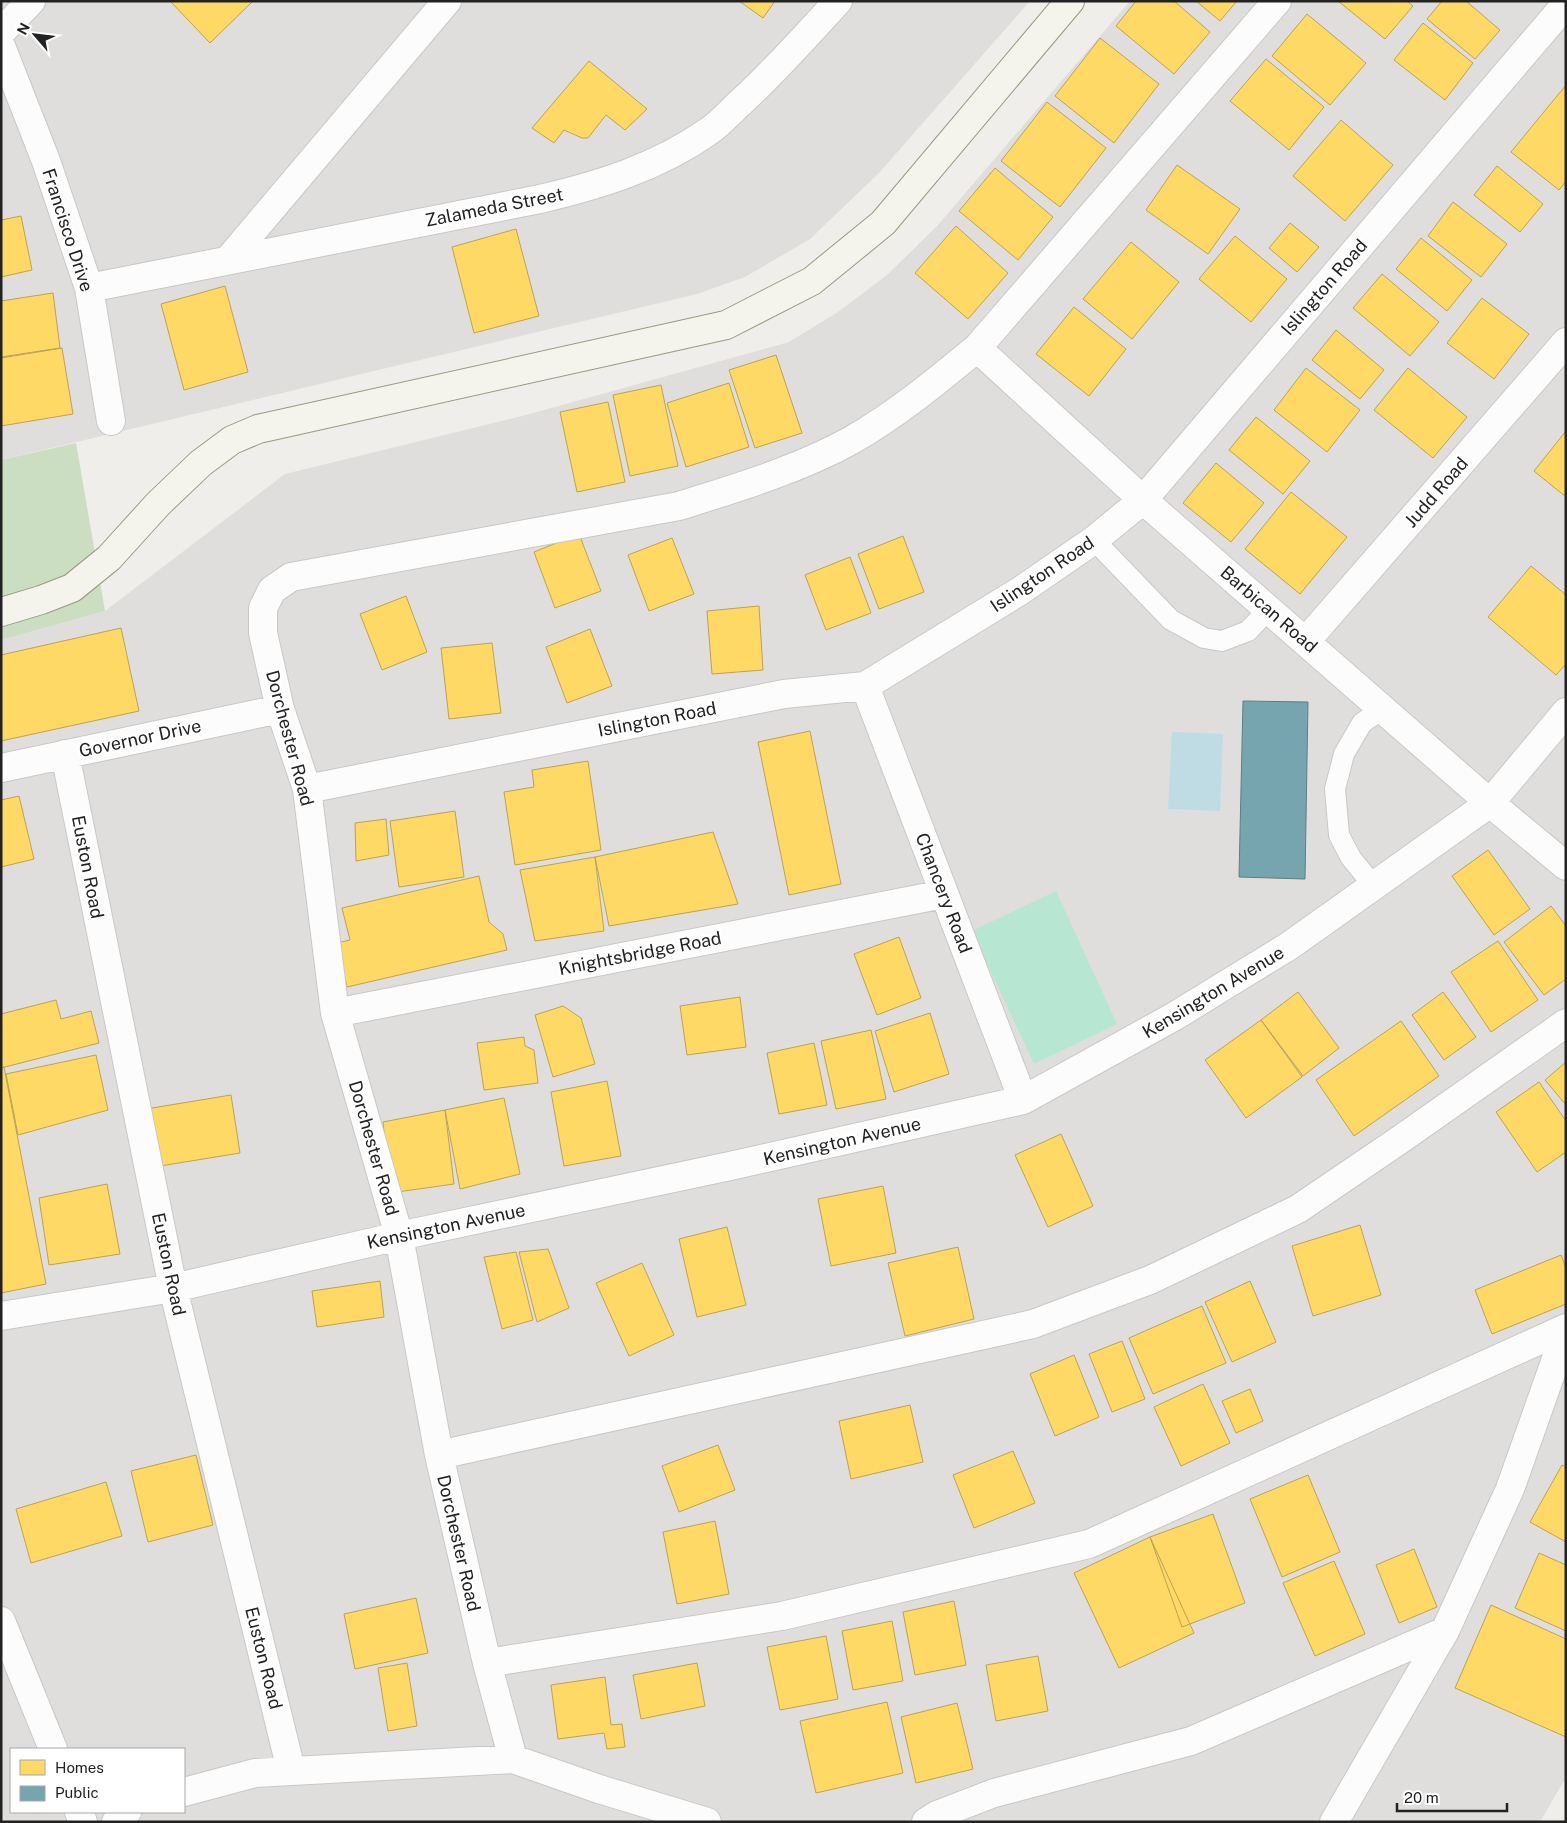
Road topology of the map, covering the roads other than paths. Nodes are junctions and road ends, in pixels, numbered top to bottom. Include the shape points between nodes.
1 (30, 1) edge
2 (447, 1) edge
3 (838, 1) edge
4 (1070, 1) edge
5 (1277, 1) edge
6 (1566, 4) edge
7 (1, 32) edge
8 (1, 46) edge
9 (229, 259) junction
10 (89, 288) junction
11 (1566, 342) edge
12 (976, 348) junction
13 (111, 421) dead end
14 (1142, 500) junction
15 (1094, 540) junction
16 (1269, 609) junction
17 (1, 612) edge
18 (1306, 641) junction
19 (865, 686) junction
20 (280, 709) junction
21 (1382, 709) junction
22 (1566, 712) edge
23 (65, 754) junction
24 (1, 768) edge
25 (307, 789) junction
26 (1490, 803) junction
27 (1566, 866) edge
28 (1372, 885) junction
29 (944, 894) junction
30 (335, 1012) junction
31 (1566, 1023) edge
32 (1023, 1100) junction
33 (399, 1236) junction
34 (173, 1288) junction
35 (1, 1316) edge
36 (1566, 1330) edge
37 (438, 1455) junction
38 (1, 1621) edge
39 (1445, 1631) junction
40 (487, 1663) junction
41 (53, 1748) edge
42 (513, 1759) junction
43 (291, 1770) junction
44 (185, 1792) edge
45 (126, 1813) edge
46 (116, 1822) edge
47 (707, 1822) edge
48 (926, 1822) edge
49 (1334, 1822) edge

1 - 7 street
2 - 9 street
3 - 9 street, Zalameda Street via 774,72 710,131 639,170 586,189 540,199
4 - 17 street via 883,223 812,282 726,326 258,429 232,440 201,463 109,558 72,588
5 - 12 street
6 - 14 street, Islington Road
8 - 10 street, Francisco Drive via 46,160
9 - 10 street, Zalameda Street
10 - 13 street, Francisco Drive
11 - 18 street, Judd Road
12 - 14 street, Barbican Road
12 - 20 street, Dorchester Road via 936,382 850,440 807,461 739,487 678,506 291,577 272,590 263,608 263,633
14 - 15 street, Islington Road
14 - 16 street, Barbican Road
15 - 16 lane via 1171,620 1204,638 1222,641 1248,631
15 - 19 street, Islington Road via 1020,591
16 - 18 street, Barbican Road
18 - 21 street, Barbican Road
19 - 25 street, Islington Road via 784,694
19 - 29 street, Chancery Road
20 - 23 street, Governor Drive
20 - 25 street, Dorchester Road
21 - 26 street, Barbican Road
21 - 28 lane via 1362,723 1344,754 1335,789 1339,835 1351,858
22 - 26 street, Kensington Avenue
23 - 24 street, Governor Drive
23 - 34 street, Euston Road
25 - 30 street, Dorchester Road
26 - 27 street, Barbican Road
26 - 28 street, Kensington Avenue
28 - 32 street, Kensington Avenue via 1289,946 1232,982
29 - 30 street, Knightsbridge Road
29 - 32 street, Chancery Road
30 - 33 street, Dorchester Road
31 - 37 street via 1298,1209 1150,1280 1033,1324
32 - 33 street, Kensington Avenue
33 - 34 street, Kensington Avenue
33 - 37 street, Dorchester Road
34 - 35 street, Kensington Avenue
34 - 43 street, Euston Road
36 - 39 street via 1510,1489
36 - 40 street via 1089,1544 782,1616
37 - 40 street, Dorchester Road
38 - 41 street
39 - 48 street via 1191,1742 994,1793
39 - 49 street
40 - 42 street, Dorchester Road
42 - 43 street
42 - 47 street
43 - 44 street via 255,1773
45 - 46 street

